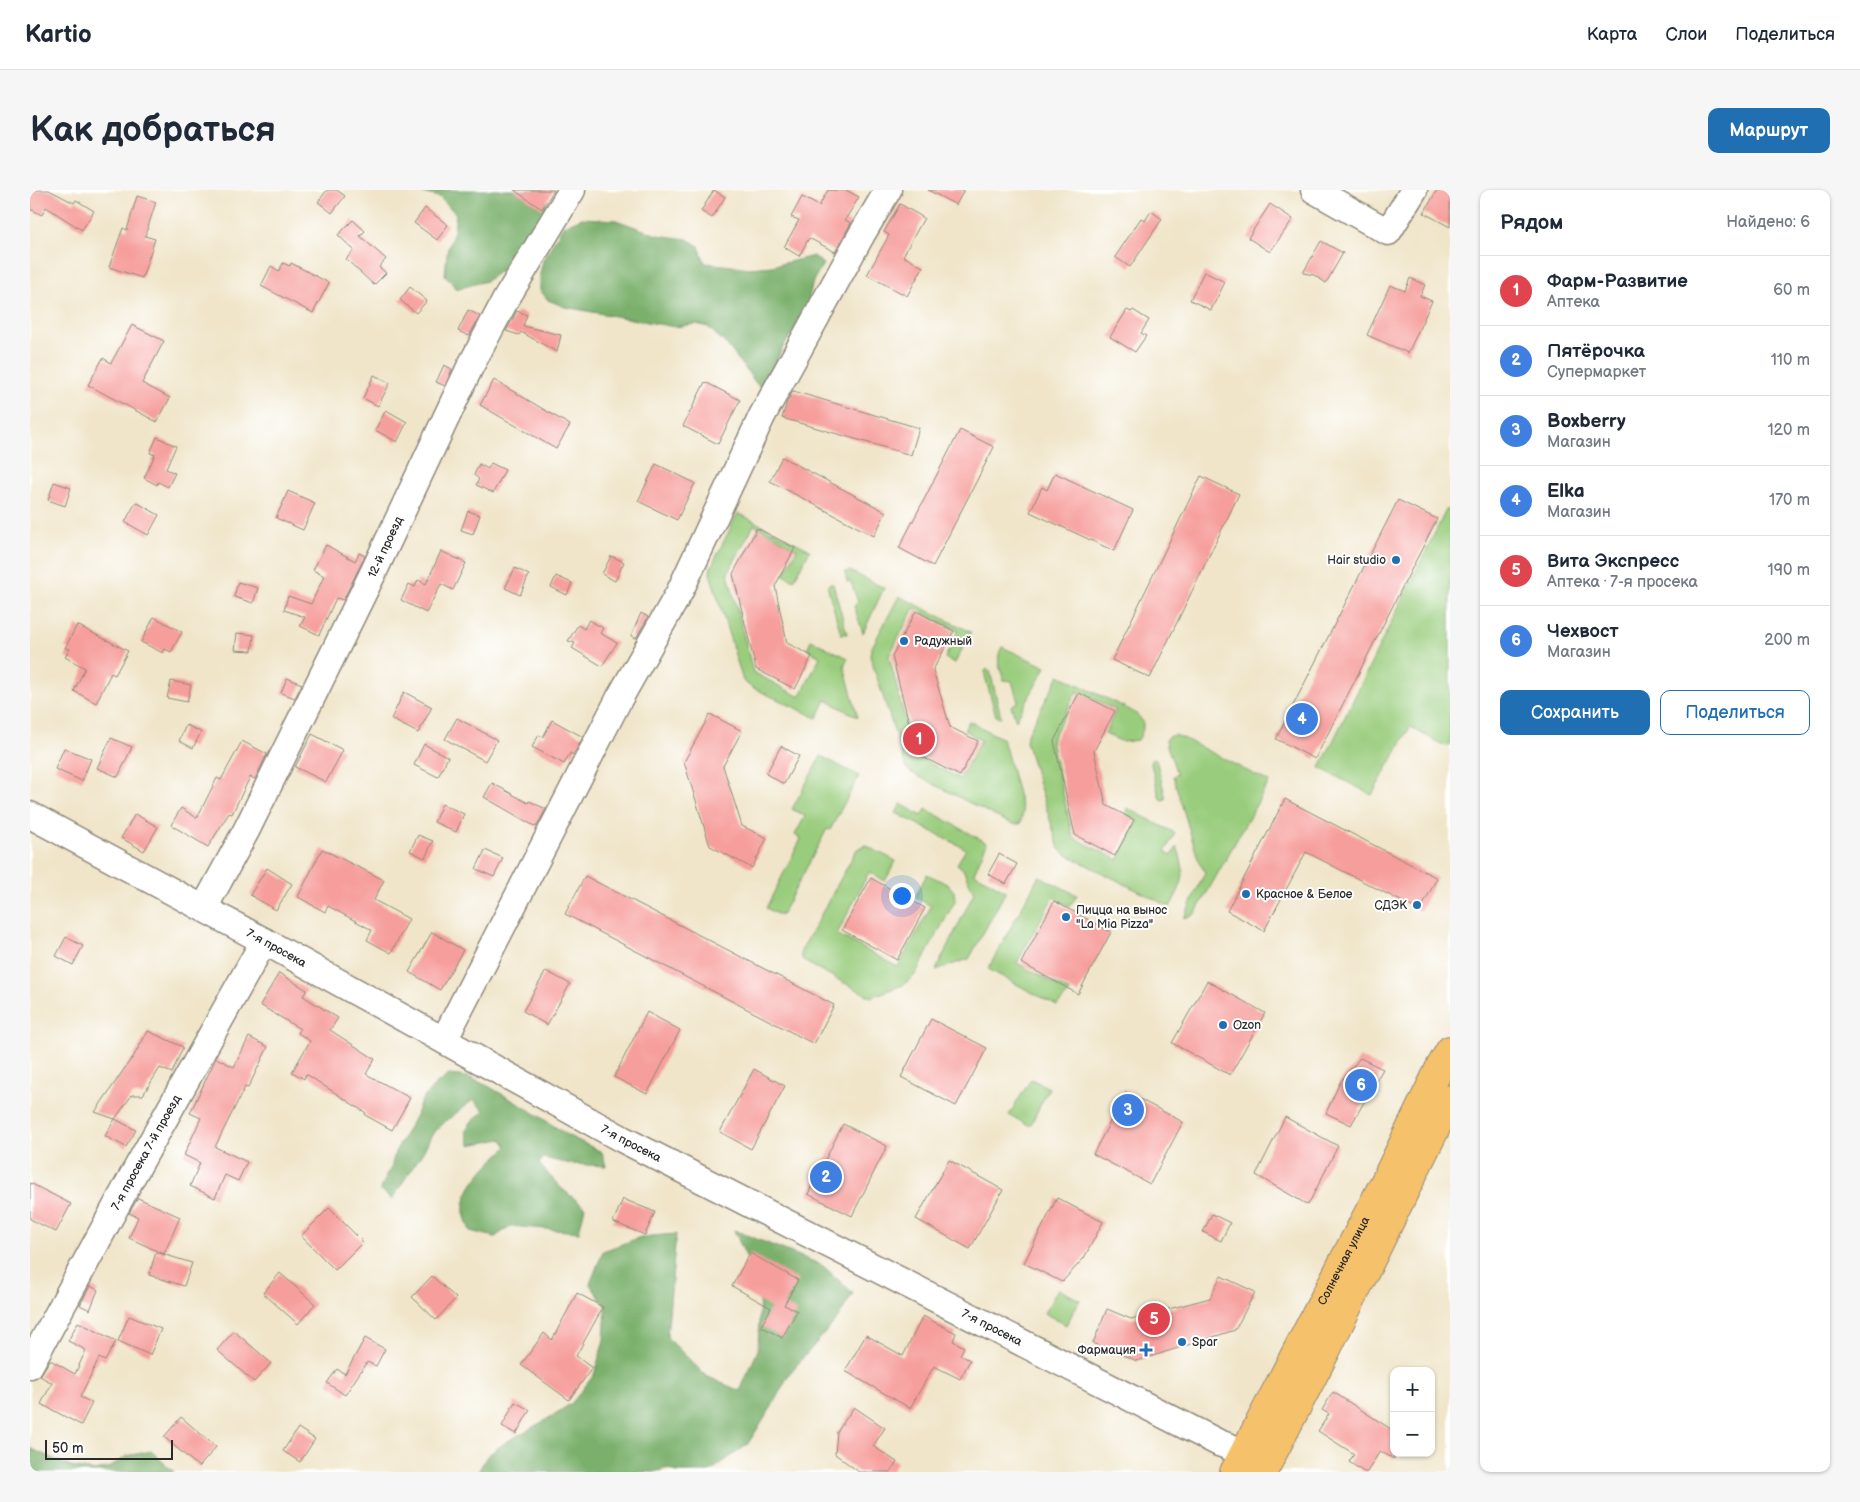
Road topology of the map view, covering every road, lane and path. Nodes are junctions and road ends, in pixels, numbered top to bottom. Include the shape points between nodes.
1 (572, 190) edge
2 (888, 190) edge
3 (1314, 190) edge
4 (1414, 190) edge
5 (30, 815) edge
6 (204, 908) junction
7 (264, 940) junction
8 (444, 1040) junction
9 (1450, 1050) edge
10 (1450, 1099) edge
11 (30, 1365) edge
12 (1258, 1466) edge

1 - 6 street, 12-й проезд via 506,299 470,367 374,571
2 - 8 street via 762,416 679,593 619,699
3 - 4 street via 1388,232
5 - 6 street, 7-я просека
6 - 7 street, 7-я просека
7 - 8 street, 7-я просека
7 - 11 street, 7-я просека 7-й проезд
8 - 12 street, 7-я просека via 622,1139 1219,1443
9 - 12 main road, Солнечная улица via 1334,1281
10 - 12 main road, Солнечная улица via 1327,1349

